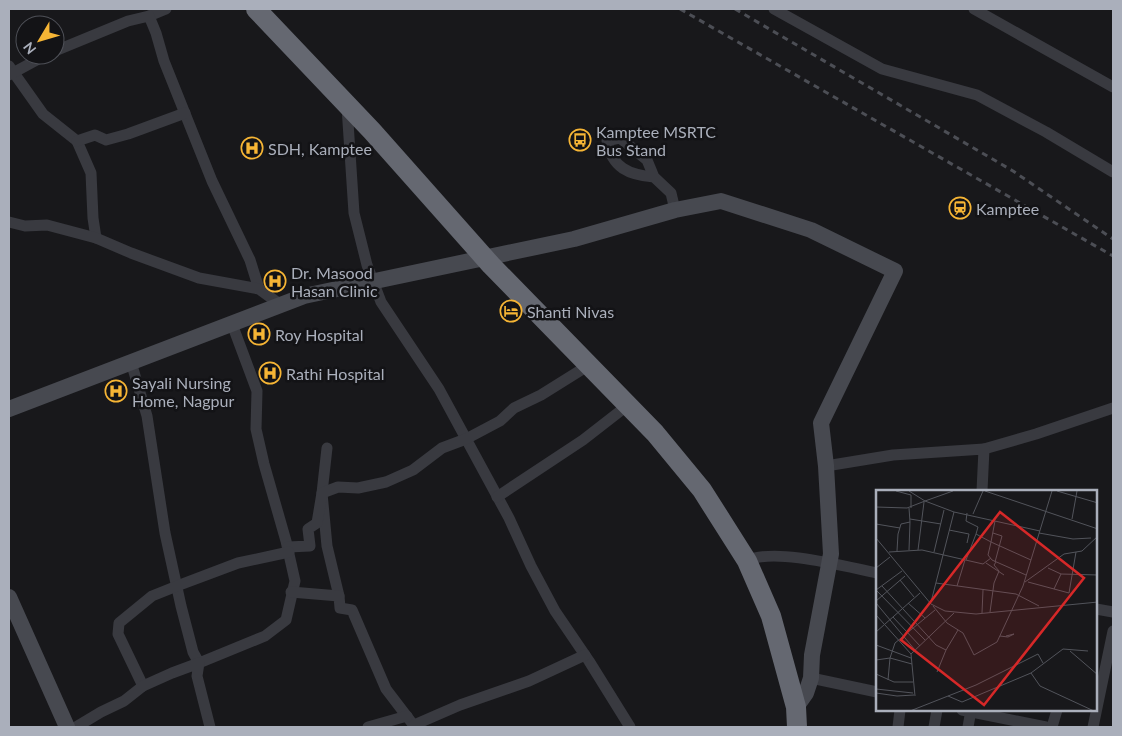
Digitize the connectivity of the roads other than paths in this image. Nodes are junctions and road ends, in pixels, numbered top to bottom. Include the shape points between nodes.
1 (166, 9) edge
2 (256, 9) edge
3 (269, 9) edge
4 (774, 9) edge
5 (974, 9) edge
6 (149, 16) junction
7 (65, 47) edge
8 (24, 65) edge
9 (10, 71) edge
10 (1113, 87) edge
11 (346, 97) junction
12 (185, 113) junction
13 (77, 141) junction
14 (1113, 172) edge
15 (654, 178) dead end
16 (675, 210) junction
17 (9, 222) edge
18 (96, 238) junction
19 (492, 256) junction
20 (372, 282) junction
21 (259, 289) junction
22 (281, 305) junction
23 (232, 324) junction
24 (130, 362) junction
25 (599, 370) junction
26 (628, 405) junction
27 (1113, 408) edge
28 (9, 409) edge
29 (466, 439) junction
30 (327, 448) dead end
31 (984, 449) junction
32 (826, 466) junction
33 (982, 490) edge
34 (322, 493) junction
35 (498, 497) junction
36 (288, 549) junction
37 (751, 559) junction
38 (828, 563) junction
39 (876, 573) edge
40 (177, 586) junction
41 (292, 592) junction
42 (339, 596) junction
43 (9, 597) edge
44 (1097, 609) edge
45 (1113, 612) edge
46 (1113, 631) edge
47 (585, 655) junction
48 (199, 663) junction
49 (143, 686) junction
50 (876, 692) edge
51 (1097, 704) edge
52 (900, 711) edge
53 (937, 711) edge
54 (968, 711) edge
55 (976, 711) edge
56 (1057, 711) edge
57 (1096, 711) edge
58 (803, 712) edge
59 (1002, 714) edge
60 (412, 723) edge
61 (67, 727) edge
62 (76, 727) edge
63 (210, 727) edge
64 (368, 727) edge
65 (630, 727) edge
66 (898, 727) edge
67 (934, 727) edge
68 (968, 727) edge
69 (1011, 727) edge
70 (1046, 727) edge
71 (1052, 727) edge
72 (1092, 727) edge

1 - 6 street
2 - 11 highway
3 - 11 highway
4 - 14 street via 882,69 977,95
5 - 10 street
6 - 7 street via 128,21
6 - 12 street
8 - 9 street
9 - 13 street via 43,114
11 - 19 highway
11 - 20 street via 354,213
12 - 13 street via 106,140 96,135
12 - 21 street via 212,181 250,260
13 - 18 street via 90,173
15 - 16 street via 671,193
16 - 19 street via 574,239
16 - 32 street via 722,201 811,230 895,271 821,423
17 - 18 street via 25,226 47,225
18 - 21 street via 199,278
19 - 20 street
19 - 25 highway
20 - 22 street via 304,296
20 - 29 street via 381,302 439,388
21 - 22 street
22 - 23 street
23 - 24 street
23 - 36 street via 256,391 256,429
24 - 28 street
24 - 40 street via 147,416 165,533
25 - 26 highway
25 - 29 street via 514,408 500,421
25 - 37 highway via 708,481
26 - 35 street via 583,440
26 - 37 highway via 702,490
27 - 31 street
29 - 34 street via 442,448 414,470 386,482 358,488 338,487
29 - 35 street
30 - 34 street
31 - 32 street via 893,455
31 - 33 street
32 - 38 street
34 - 36 street via 317,523 308,529 310,546
34 - 42 street via 327,546
35 - 47 street via 551,604
36 - 40 street via 238,563
36 - 41 street via 294,581
37 - 38 street via 779,555
37 - 58 highway via 766,577
38 - 39 street
38 - 58 street
40 - 48 street via 192,652
40 - 49 street via 152,596 119,623 118,634
41 - 42 street
41 - 48 street via 286,620 265,636
42 - 60 street via 340,608 352,610 386,689
43 - 61 street
44 - 45 street
46 - 51 street
47 - 60 street via 529,680
47 - 65 street
48 - 49 street
48 - 63 street via 197,676
49 - 62 street via 124,701
50 - 58 street
52 - 66 street
53 - 67 street
54 - 68 street
55 - 59 street
56 - 71 street
57 - 72 street
59 - 69 street
59 - 70 street
60 - 64 street

